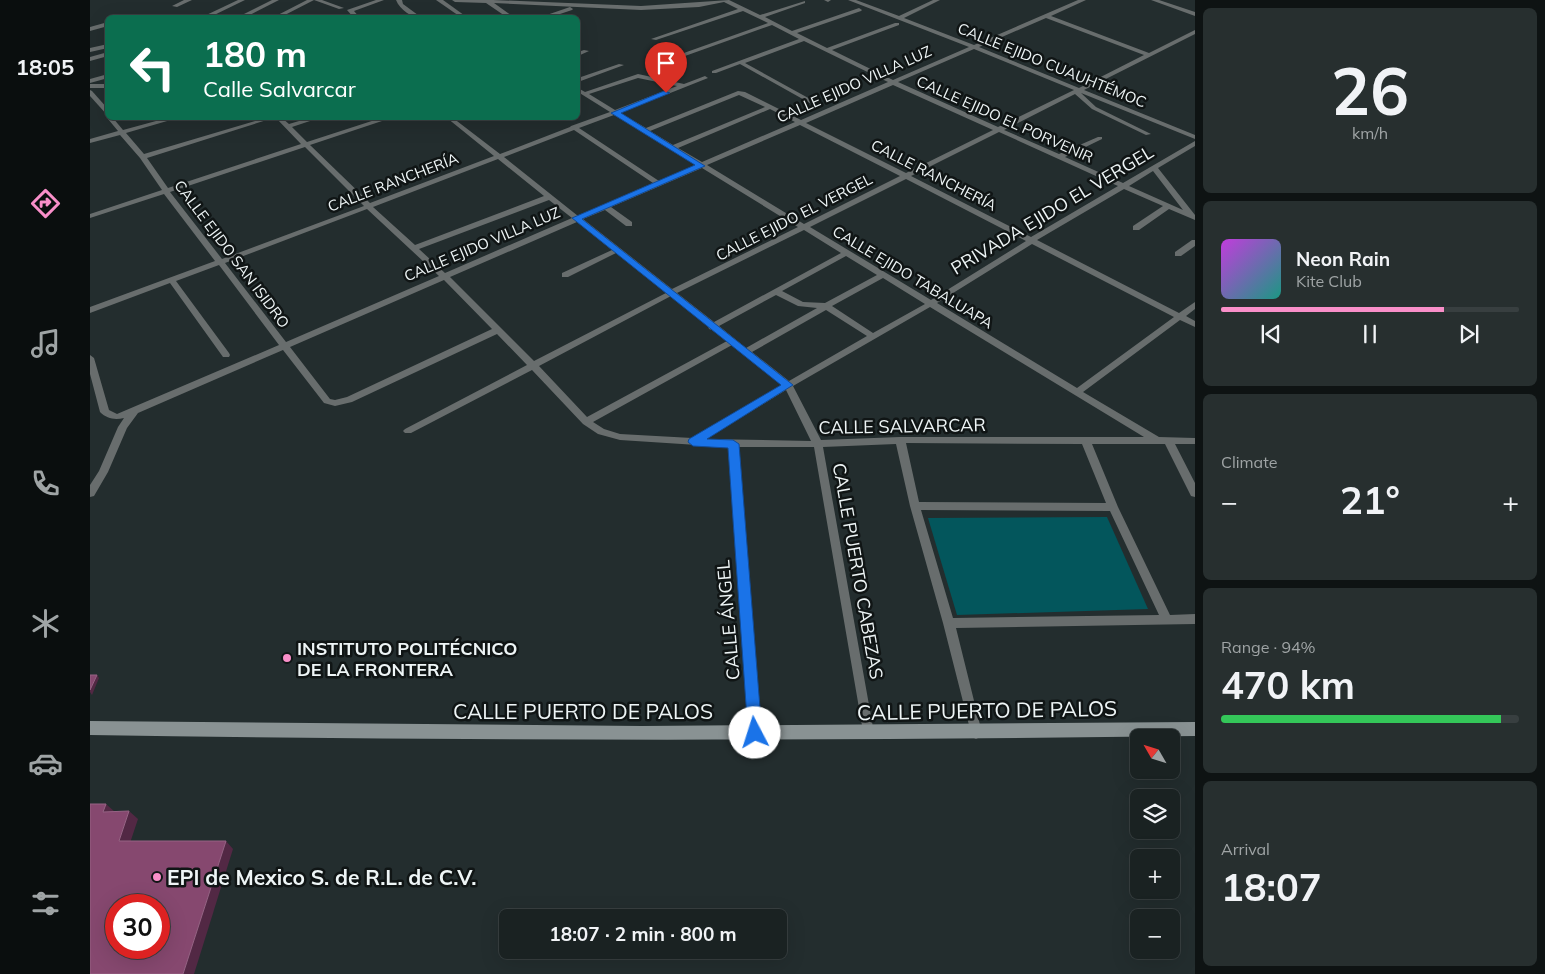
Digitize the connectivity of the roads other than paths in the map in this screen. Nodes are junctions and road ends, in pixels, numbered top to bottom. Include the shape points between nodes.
1 (189, 0) edge
2 (242, 0) edge
3 (276, 0) edge
4 (311, 0) edge
5 (316, 0) edge
6 (381, 0) edge
7 (399, 0) edge
8 (439, 0) edge
9 (455, 0) edge
10 (544, 0) edge
11 (697, 0) edge
12 (725, 0) edge
13 (851, 0) edge
14 (937, 0) edge
15 (1083, 0) edge
16 (1154, 0) edge
17 (672, 1) edge
18 (488, 2) junction
19 (537, 2) edge
20 (581, 2) edge
21 (803, 2) dead end
22 (624, 3) edge
23 (175, 6) dead end
24 (341, 8) dead end
25 (743, 9) junction
26 (859, 10) dead end
27 (1195, 14) edge
28 (209, 15) edge
29 (244, 15) edge
30 (280, 15) edge
31 (355, 15) edge
32 (416, 15) edge
33 (462, 15) edge
34 (508, 15) edge
35 (548, 15) edge
36 (760, 17) junction
37 (1048, 17) junction
38 (898, 21) junction
39 (773, 24) junction
40 (105, 25) edge
41 (90, 29) edge
42 (1195, 32) edge
43 (792, 33) junction
44 (654, 39) dead end
45 (804, 39) junction
46 (105, 47) edge
47 (973, 47) junction
48 (90, 50) edge
49 (827, 50) junction
50 (586, 51) dead end
51 (580, 53) edge
52 (105, 55) edge
53 (683, 55) dead end
54 (1149, 55) junction
55 (90, 59) edge
56 (740, 62) junction
57 (621, 65) dead end
58 (714, 72) dead end
59 (105, 77) edge
60 (704, 78) dead end
61 (580, 79) edge
62 (90, 81) edge
63 (892, 82) junction
64 (90, 86) edge
65 (105, 86) edge
66 (684, 86) junction
67 (1078, 91) junction
68 (90, 92) edge
69 (581, 92) edge
70 (100, 105) junction
71 (819, 106) dead end
72 (769, 107) junction
73 (90, 108) edge
74 (105, 111) edge
75 (615, 113) junction
76 (112, 120) edge
77 (165, 120) edge
78 (263, 120) edge
79 (280, 120) edge
80 (308, 120) edge
81 (380, 120) edge
82 (453, 120) edge
83 (798, 123) junction
84 (288, 126) junction
85 (573, 127) junction
86 (998, 129) junction
87 (644, 131) junction
88 (122, 132) junction
89 (1148, 134) dead end
90 (1195, 137) edge
91 (1100, 138) dead end
92 (90, 141) edge
93 (1195, 143) edge
94 (307, 144) junction
95 (671, 148) junction
96 (499, 156) junction
97 (143, 157) junction
98 (1059, 157) junction
99 (701, 166) junction
100 (1154, 168) junction
101 (906, 176) junction
102 (657, 183) junction
103 (1123, 186) junction
104 (166, 191) junction
105 (549, 197) junction
106 (368, 206) junction
107 (604, 206) junction
108 (1169, 206) junction
109 (90, 216) edge
110 (1193, 217) edge
111 (576, 218) junction
112 (629, 224) dead end
113 (802, 228) junction
114 (1136, 228) dead end
115 (1032, 240) junction
116 (1195, 242) edge
117 (415, 248) junction
118 (617, 250) junction
119 (846, 254) junction
120 (1178, 254) dead end
121 (220, 262) junction
122 (565, 275) dead end
123 (882, 275) junction
124 (444, 276) junction
125 (171, 280) junction
126 (777, 292) junction
127 (671, 293) junction
128 (930, 304) junction
129 (1195, 305) edge
130 (826, 306) junction
131 (90, 310) edge
132 (1180, 316) junction
133 (1195, 324) edge
134 (712, 327) junction
135 (498, 330) junction
136 (872, 336) junction
137 (732, 342) junction
138 (284, 345) junction
139 (745, 352) junction
140 (226, 355) dead end
141 (90, 358) edge
142 (534, 366) junction
143 (92, 380) edge
144 (788, 385) junction
145 (1077, 392) junction
146 (134, 411) junction
147 (586, 422) junction
148 (408, 431) dead end
149 (900, 440) junction
150 (1086, 440) junction
151 (1195, 440) edge
152 (1157, 441) junction
153 (1168, 441) junction
154 (693, 442) junction
155 (733, 444) junction
156 (818, 444) junction
157 (90, 493) edge
158 (1195, 493) edge
159 (915, 506) junction
160 (1113, 507) junction
161 (1167, 619) junction
162 (1195, 619) edge
163 (949, 623) junction
164 (90, 728) edge
165 (1195, 729) edge
166 (976, 732) junction
167 (755, 733) junction
168 (868, 734) junction

1 - 23 street
2 - 28 street
3 - 29 street
4 - 30 street
5 - 24 street
6 - 31 street via 350,10
7 - 32 street
8 - 33 street
9 - 18 street
10 - 20 street
11 - 17 street
12 - 22 street via 677,6
12 - 25 street, CALLE EJIDO EL PORVENIR
13 - 38 street, CALLE EJIDO CUAUHTÉMOC
14 - 38 street
15 - 37 street, CALLE EJIDO VILLA LUZ
16 - 27 street
17 - 22 street
18 - 19 street
18 - 34 street
19 - 20 street
20 - 22 street
20 - 35 street
21 - 36 street
25 - 36 street, CALLE EJIDO EL PORVENIR
25 - 44 street
26 - 43 street
36 - 39 street, CALLE EJIDO EL PORVENIR
37 - 47 street, CALLE EJIDO VILLA LUZ
37 - 54 street
38 - 47 street, CALLE EJIDO CUAUHTÉMOC
38 - 49 street
39 - 43 street, CALLE EJIDO EL PORVENIR
39 - 53 street
40 - 41 street
42 - 54 street, CALLE EJIDO EL VERGEL
43 - 45 street, CALLE EJIDO EL PORVENIR
45 - 49 street, CALLE EJIDO EL PORVENIR
45 - 56 street
46 - 48 street
47 - 63 street, CALLE EJIDO VILLA LUZ
47 - 67 street, CALLE EJIDO CUAUHTÉMOC
49 - 63 street, CALLE EJIDO EL PORVENIR
50 - 51 street
52 - 55 street
54 - 67 street, CALLE EJIDO EL VERGEL
56 - 58 street
56 - 71 street
57 - 61 street
59 - 62 street
60 - 66 street, CALLE RANCHERÍA
63 - 83 street, CALLE EJIDO VILLA LUZ
63 - 86 street, CALLE EJIDO EL PORVENIR
64 - 65 street
66 - 69 street via 636,76
66 - 75 street, CALLE RANCHERÍA
67 - 86 street, CALLE EJIDO EL VERGEL
67 - 89 street via 1094,108
67 - 90 street, CALLE EJIDO CUAUHTÉMOC
68 - 70 street
69 - 75 street, CALLE EJIDO TABALUAPA
70 - 73 street
70 - 74 street
72 - 83 street, CALLE RANCHERÍA
72 - 87 street, CALLE RANCHERÍA via 740,93
72 - 95 street
75 - 85 street, CALLE RANCHERÍA
75 - 87 street, CALLE EJIDO TABALUAPA
76 - 88 street, CALLE EJIDO SAN ISIDRO
77 - 88 street
78 - 97 street
79 - 84 street
80 - 84 street
81 - 94 street
82 - 96 street
83 - 99 street, CALLE EJIDO VILLA LUZ
83 - 101 street, CALLE RANCHERÍA
84 - 94 street
85 - 96 street, CALLE RANCHERÍA
85 - 102 street
86 - 98 street, CALLE EJIDO EL PORVENIR
86 - 101 street, CALLE EJIDO EL VERGEL
87 - 95 street, CALLE EJIDO TABALUAPA
88 - 92 street
88 - 97 street, CALLE EJIDO SAN ISIDRO
91 - 98 street
93 - 100 street, PRIVADA EJIDO EL VERGEL
94 - 104 street
94 - 106 street
95 - 99 street, CALLE EJIDO TABALUAPA
96 - 105 street
96 - 106 street, CALLE RANCHERÍA
97 - 104 street, CALLE EJIDO SAN ISIDRO
98 - 103 street, CALLE EJIDO EL PORVENIR
99 - 102 street, CALLE EJIDO VILLA LUZ
99 - 113 street, CALLE EJIDO TABALUAPA
100 - 103 street, PRIVADA EJIDO EL VERGEL
100 - 110 street
101 - 113 street, CALLE EJIDO EL VERGEL
101 - 115 street, CALLE RANCHERÍA
102 - 107 street, CALLE EJIDO VILLA LUZ
103 - 108 street, CALLE EJIDO EL PORVENIR
103 - 115 street, PRIVADA EJIDO EL VERGEL
104 - 109 street
104 - 121 street, CALLE EJIDO SAN ISIDRO
105 - 111 street
105 - 117 street
106 - 117 street
106 - 121 street, CALLE RANCHERÍA
107 - 111 street, CALLE EJIDO VILLA LUZ
107 - 112 street
108 - 110 street, CALLE EJIDO EL PORVENIR
108 - 114 street
111 - 118 street
111 - 124 street, CALLE EJIDO VILLA LUZ
113 - 119 street, CALLE EJIDO TABALUAPA
113 - 127 street, CALLE EJIDO EL VERGEL
115 - 128 street, PRIVADA EJIDO EL VERGEL
115 - 132 street, CALLE RANCHERÍA
116 - 120 street
117 - 124 street
118 - 122 street
118 - 127 street
119 - 123 street, CALLE EJIDO TABALUAPA
119 - 126 street
121 - 125 street, CALLE RANCHERÍA
121 - 138 street, CALLE EJIDO SAN ISIDRO
123 - 128 street, CALLE EJIDO TABALUAPA
123 - 130 street
124 - 135 street
124 - 138 street, CALLE EJIDO VILLA LUZ
125 - 131 street, CALLE RANCHERÍA
125 - 140 street
126 - 130 street via 801,304
126 - 134 street
127 - 134 street
127 - 142 street, CALLE EJIDO EL VERGEL
128 - 136 street, PRIVADA EJIDO EL VERGEL
128 - 145 street, CALLE EJIDO TABALUAPA
129 - 132 street
130 - 136 street
130 - 139 street
132 - 133 street, CALLE RANCHERÍA
132 - 145 street
134 - 137 street
135 - 138 street, CALLE EJIDO SAN ISIDRO via 349,400 335,403 323,399
135 - 142 street
136 - 144 street, PRIVADA EJIDO EL VERGEL
137 - 139 street
137 - 147 street
138 - 146 street, CALLE EJIDO VILLA LUZ
139 - 144 street
141 - 143 street
142 - 147 street
142 - 148 street, CALLE EJIDO EL VERGEL
143 - 146 street, CALLE EJIDO VILLA LUZ via 105,412 121,416
144 - 154 street, PRIVADA EJIDO EL VERGEL
144 - 156 street, CALLE PUERTO CABEZAS
145 - 152 street, CALLE EJIDO TABALUAPA
146 - 157 street via 122,427 103,472
147 - 154 street, CALLE SALVARCAR via 610,434
149 - 150 street, CALLE SALVARCAR
149 - 156 street, CALLE SALVARCAR
149 - 159 street
150 - 152 street, CALLE SALVARCAR
150 - 160 street
151 - 153 street, CALLE SALVARCAR
152 - 153 street, CALLE SALVARCAR
153 - 158 street
154 - 155 street, CALLE SALVARCAR
155 - 156 street, CALLE SALVARCAR
155 - 167 street, CALLE ÁNGEL
156 - 168 street, CALLE PUERTO CABEZAS
159 - 160 street
159 - 163 street
160 - 161 street
161 - 162 street
161 - 163 street
163 - 166 street
164 - 167 street, CALLE PUERTO DE PALOS via 346,733
165 - 166 street, CALLE PUERTO DE PALOS
166 - 168 street, CALLE PUERTO DE PALOS
167 - 168 street, CALLE PUERTO DE PALOS

